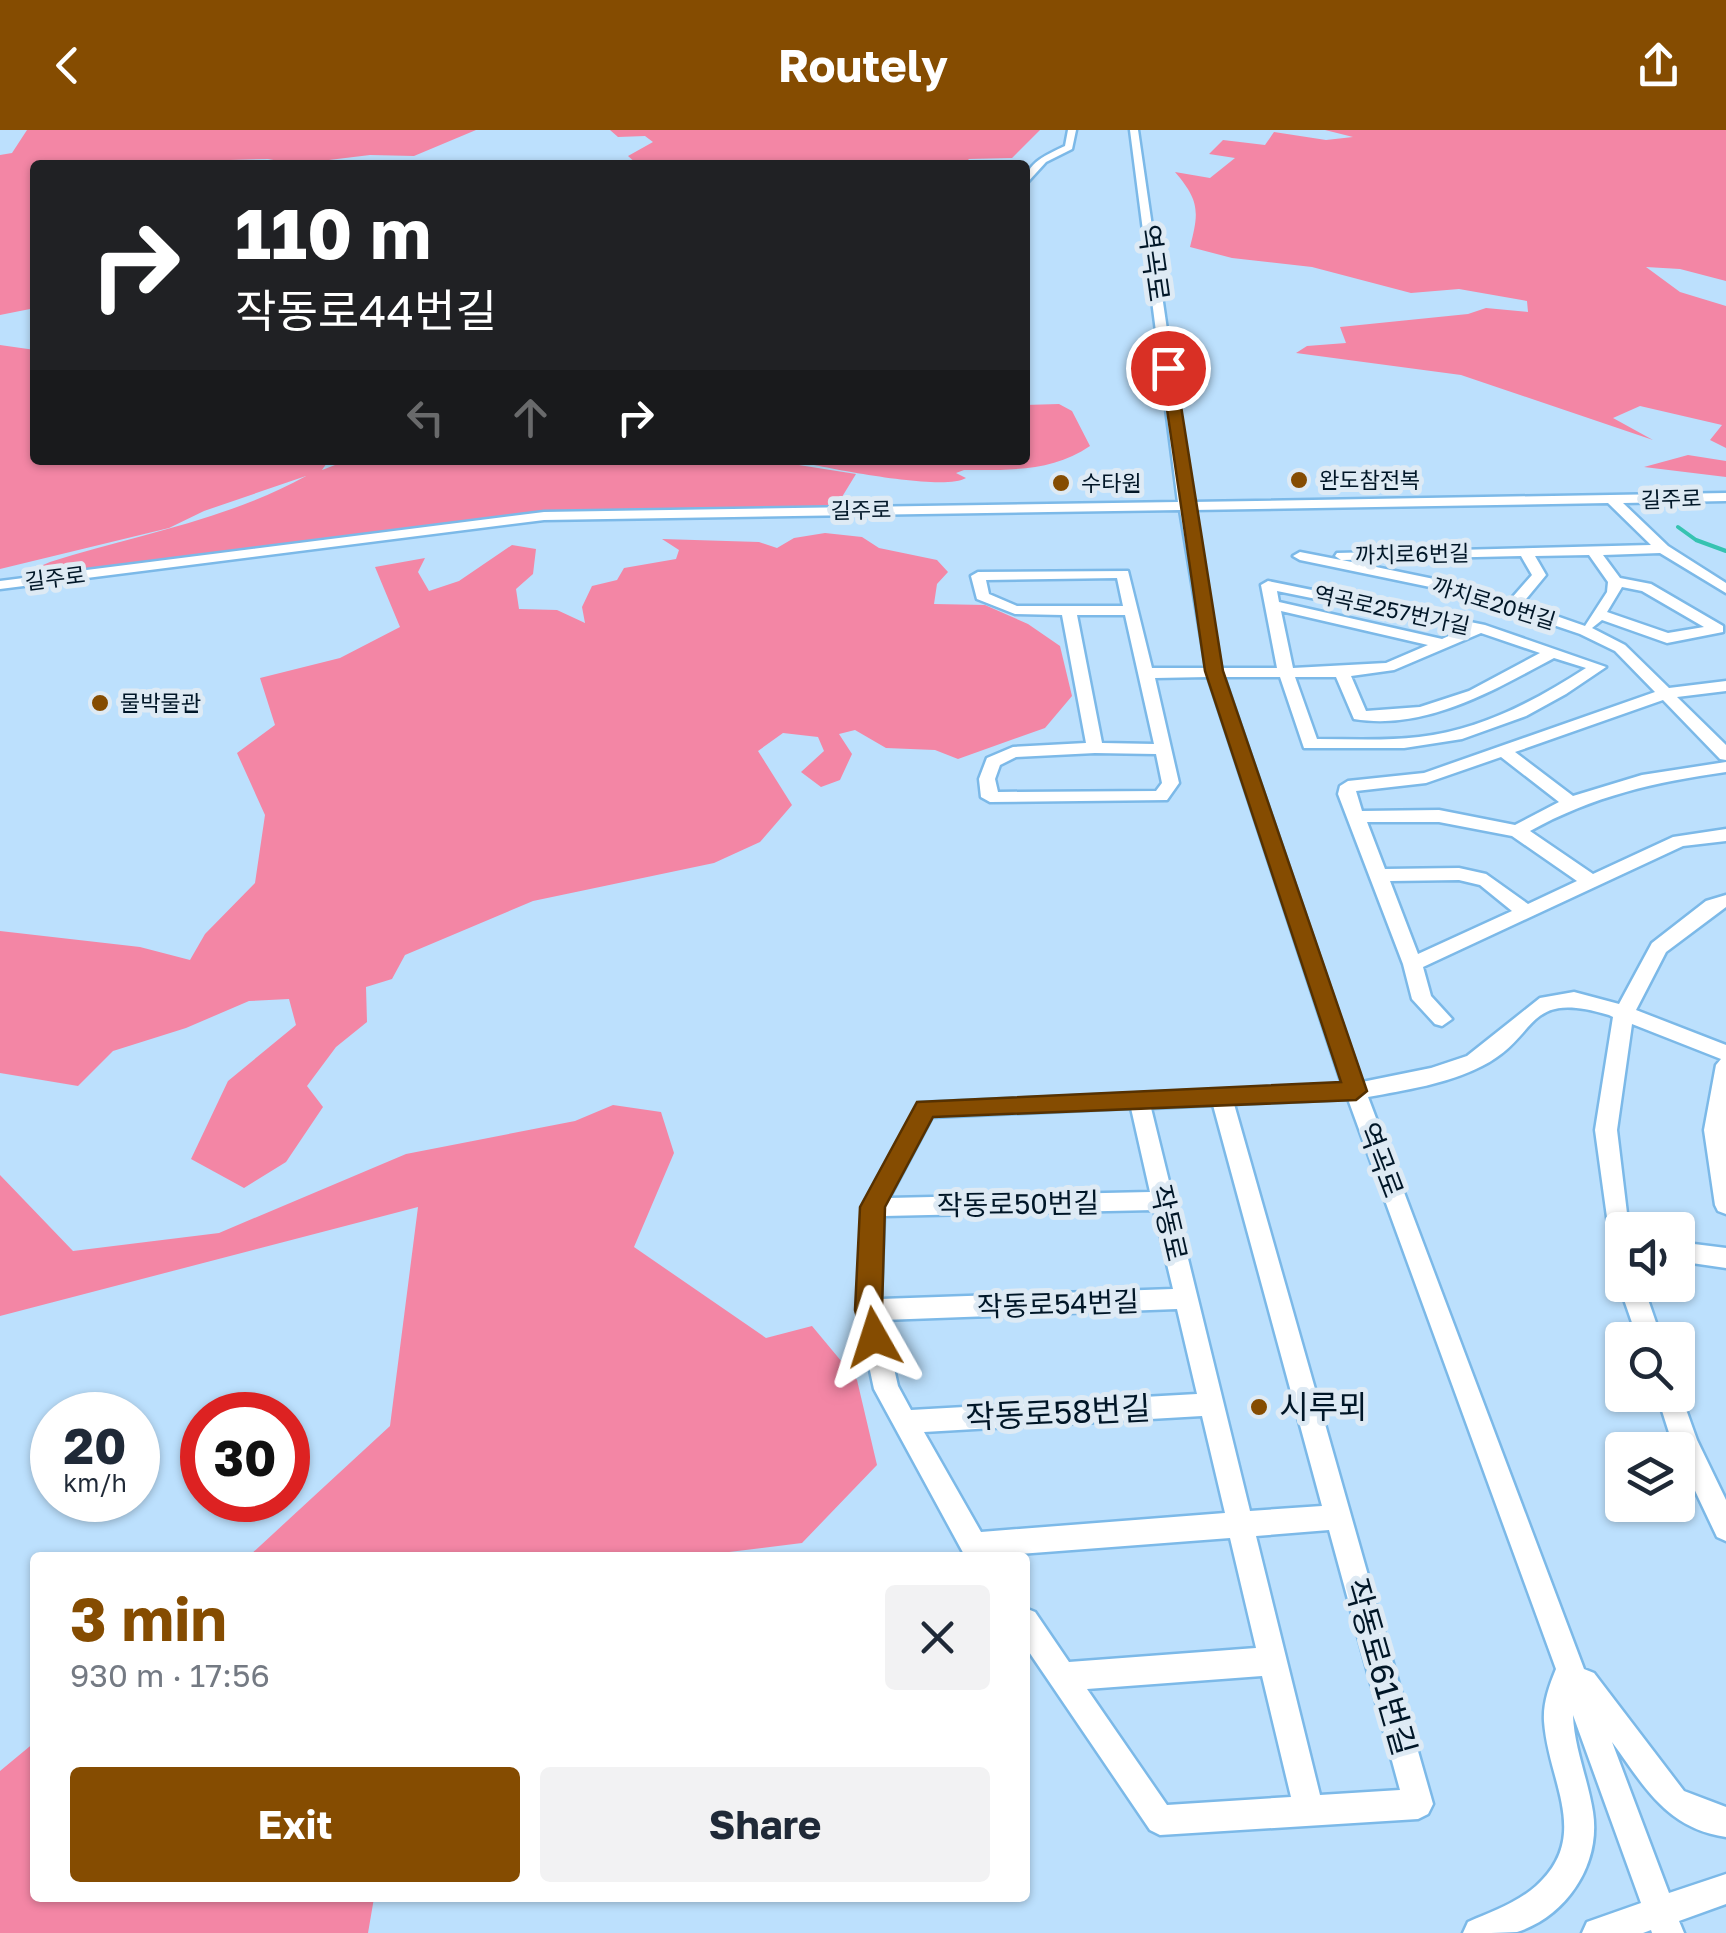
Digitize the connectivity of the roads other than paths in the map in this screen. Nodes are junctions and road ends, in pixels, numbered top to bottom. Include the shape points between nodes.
1 (1072, 130) edge
2 (1134, 130) edge
3 (1030, 176) edge
4 (1726, 497) edge
5 (1613, 500) junction
6 (1186, 508) junction
7 (1663, 550) junction
8 (1593, 551) junction
9 (1525, 552) junction
10 (1300, 556) joint
11 (1615, 582) junction
12 (0, 585) edge
13 (1726, 589) edge
14 (1272, 605) junction
15 (1513, 606) junction
16 (1132, 610) junction
17 (1069, 611) junction
18 (1600, 614) junction
19 (1480, 628) junction
20 (1585, 631) junction
21 (1444, 644) junction
22 (1553, 652) junction
23 (1214, 671) junction
24 (1286, 672) junction
25 (1342, 672) junction
26 (1148, 673) junction
27 (1726, 686) edge
28 (1668, 693) junction
29 (1360, 716) junction
30 (1370, 743) junction
31 (1095, 748) junction
32 (1164, 749) junction
33 (1504, 751) junction
34 (1726, 755) edge
35 (1726, 767) edge
36 (1569, 801) junction
37 (1356, 818) junction
38 (1516, 831) junction
39 (1726, 835) edge
40 (1378, 875) junction
41 (1592, 882) junction
42 (1726, 901) edge
43 (1526, 912) junction
44 (1413, 964) junction
45 (1624, 1013) junction
46 (1442, 1019) dead end
47 (1726, 1053) edge
48 (1726, 1065) edge
49 (1356, 1091) junction
50 (1221, 1096) junction
51 (1139, 1100) junction
52 (1163, 1201) junction
53 (1726, 1206) edge
54 (873, 1207) junction
55 (1617, 1212) edge
56 (1695, 1254) edge
57 (1726, 1258) edge
58 (1187, 1299) junction
59 (868, 1310) junction
60 (1212, 1404) junction
61 (1675, 1412) edge
62 (904, 1422) junction
63 (1723, 1514) edge
64 (1338, 1517) junction
65 (1240, 1524) junction
66 (977, 1551) edge
67 (1030, 1629) edge
68 (1272, 1661) junction
69 (1571, 1666) junction
70 (1062, 1676) junction
71 (1308, 1808) junction
72 (1726, 1822) edge
73 (1726, 1889) edge
74 (1665, 1923) edge
75 (1479, 1933) edge
76 (1598, 1933) edge

1 - 3 street via 1069,147 1043,160
2 - 6 street, 역곡로
4 - 5 street, 길주로
5 - 6 street, 길주로
5 - 7 street
6 - 12 street, 길주로 via 544,516
6 - 23 street, 역곡로
7 - 8 street, 까치로6번길
7 - 13 street
8 - 9 street, 까치로6번길
8 - 11 street
9 - 10 street, 까치로6번길
9 - 15 street via 1539,575
10 - 15 street, 까치로20번길 via 1463,589
11 - 18 street
11 - 18 street via 1646,587 1718,629 1667,638
14 - 19 street, 역곡로257번가길 via 1268,584
14 - 21 street
14 - 24 street, 역곡로257번가길
15 - 20 street, 까치로20번길
16 - 17 street
16 - 17 street via 1123,574 978,576 982,596 1015,610
16 - 26 street
17 - 31 street
18 - 20 street
19 - 21 street
19 - 22 street, 역곡로257번가길
20 - 28 street, 까치로20번길 via 1620,648
21 - 25 street via 1389,666
22 - 29 street via 1422,712
22 - 30 street, 역곡로257번가길 via 1598,667 1556,696 1468,733
23 - 24 street
23 - 26 street
23 - 49 street, 역곡로
24 - 25 street
24 - 30 street, 역곡로257번가길 via 1310,744
25 - 29 street
26 - 32 street
27 - 28 street
28 - 33 street
28 - 34 street, 까치로20번길
29 - 30 street
31 - 32 street
31 - 32 street via 1013,752 992,762 986,779 990,798 1161,796 1171,783
33 - 36 street
33 - 37 street via 1426,778 1348,786
35 - 36 street via 1642,778
36 - 38 street
37 - 38 street via 1439,816
37 - 40 street
38 - 41 street
39 - 41 street via 1679,841
40 - 43 street via 1486,880
40 - 44 street
41 - 43 street
42 - 45 street via 1659,948
43 - 44 street
44 - 46 street via 1422,998
45 - 47 street
45 - 49 street via 1562,998 1535,1009 1477,1060
45 - 55 street via 1606,1130
48 - 53 street via 1715,1130
49 - 50 street
49 - 69 street, 역곡로
50 - 51 street
50 - 64 street
51 - 52 street, 작동로
51 - 54 street via 926,1108
52 - 54 street, 작동로50번길
52 - 58 street, 작동로
54 - 59 street
56 - 57 street
58 - 59 street, 작동로54번길
58 - 60 street, 작동로
59 - 62 street via 886,1389
60 - 62 street, 작동로58번길
60 - 65 street, 작동로
61 - 63 street
62 - 66 street
64 - 65 street
64 - 71 street, 작동로61번길 via 1418,1804
65 - 66 street
65 - 68 street, 작동로
67 - 70 street
68 - 70 street
68 - 71 street, 작동로
69 - 72 street via 1674,1801
69 - 74 street, 역곡로
69 - 75 street via 1558,1704 1581,1826 1573,1866 1526,1912
70 - 71 street via 1160,1820
73 - 74 street
74 - 76 street

